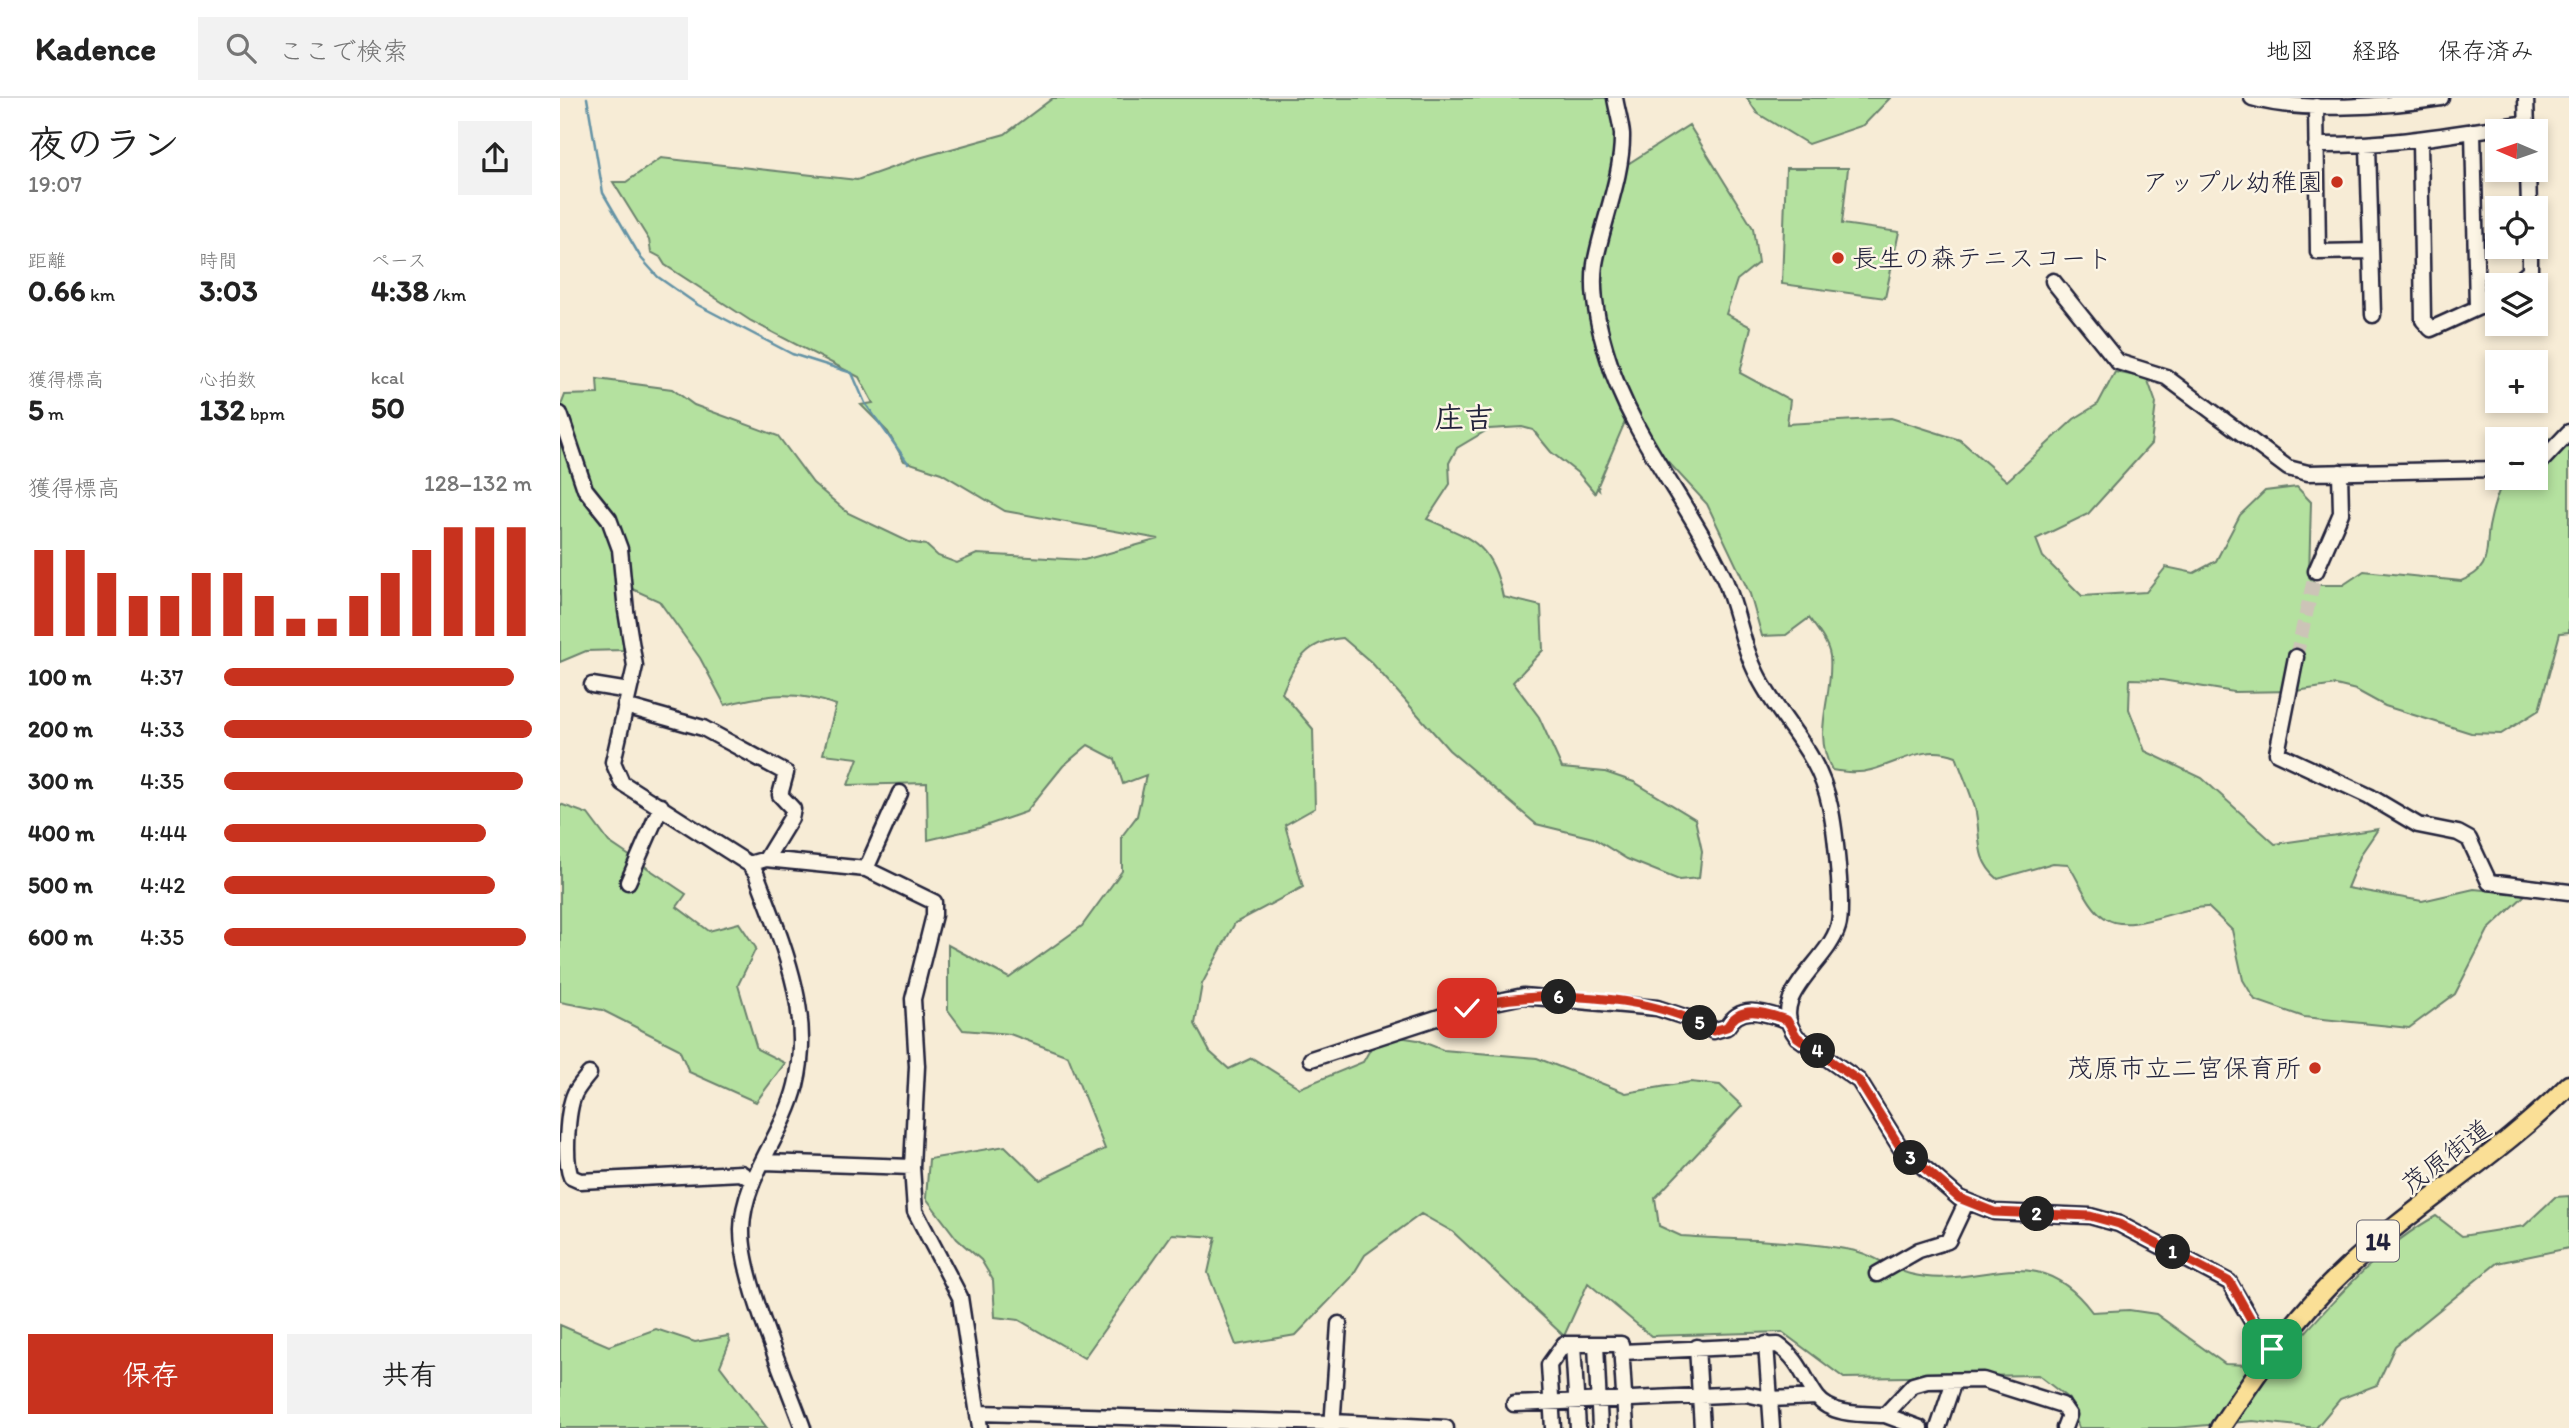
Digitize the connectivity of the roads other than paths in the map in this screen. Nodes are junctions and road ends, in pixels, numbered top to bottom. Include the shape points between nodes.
1 (1615, 98) edge
2 (2252, 98) edge
3 (2441, 98) edge
4 (2526, 98) edge
5 (2413, 100) edge
6 (2316, 106) junction
7 (2527, 119) edge
8 (2485, 130) edge
9 (2473, 131) junction
10 (2420, 141) junction
11 (2316, 145) junction
12 (2368, 146) junction
13 (2371, 251) junction
14 (2053, 281) dead end
15 (2485, 304) edge
16 (2477, 307) junction
17 (2373, 315) dead end
18 (560, 414) edge
19 (2569, 432) edge
20 (2548, 454) edge
21 (2485, 469) edge
22 (2340, 472) junction
23 (2316, 571) tunnel mouth
24 (2296, 657) tunnel mouth
25 (592, 685) dead end
26 (629, 691) junction
27 (625, 706) junction
28 (900, 793) dead end
29 (661, 806) junction
30 (766, 859) junction
31 (749, 864) junction
32 (866, 869) junction
33 (628, 881) dead end
34 (2569, 892) edge
35 (1787, 1020) junction
36 (1311, 1059) dead end
37 (589, 1074) dead end
38 (2569, 1085) edge
39 (764, 1162) junction
40 (912, 1167) junction
41 (565, 1180) edge
42 (753, 1181) junction
43 (1966, 1203) junction
44 (1877, 1274) dead end
45 (1339, 1324) dead end
46 (1573, 1344) junction
47 (1596, 1344) junction
48 (1766, 1344) junction
49 (1697, 1347) junction
50 (2272, 1349) junction
51 (1622, 1352) junction
52 (1954, 1381) junction
53 (1700, 1396) junction
54 (1817, 1397) junction
55 (1624, 1399) junction
56 (1769, 1399) junction
57 (1598, 1400) junction
58 (1576, 1402) junction
59 (1552, 1403) junction
60 (1514, 1404) dead end
61 (1885, 1415) junction
62 (979, 1420) edge
63 (1865, 1421) edge
64 (1333, 1424) edge
65 (803, 1428) edge
66 (1446, 1428) edge
67 (1553, 1428) edge
68 (1578, 1428) edge
69 (1600, 1428) edge
70 (1626, 1428) edge
71 (1702, 1428) edge
72 (1772, 1428) edge
73 (1920, 1428) edge
74 (1938, 1428) edge
75 (2064, 1428) edge
76 (2220, 1428) edge

1 - 35 street via 1622,135 1595,266 1597,307 1608,359 1633,418 1724,579 1757,676 1815,759 1830,807 1838,928 1798,985
2 - 6 street
3 - 5 street
4 - 7 street
5 - 6 street
6 - 11 street
8 - 9 street
9 - 10 street
9 - 16 street
10 - 12 street
10 - 16 street via 2423,320 2431,329
11 - 12 street
11 - 13 street via 2318,252
12 - 13 street
13 - 17 street
14 - 22 street via 2118,362 2166,377 2288,468
15 - 16 street
18 - 26 street via 585,489 609,519 620,549 635,654
19 - 20 street
21 - 22 street
22 - 23 street via 2341,513
24 - 34 street via 2277,753 2369,796 2418,825 2469,839 2488,882
25 - 26 street
26 - 27 street
27 - 29 street via 614,769 622,783
27 - 30 street via 703,728 786,773 780,795 793,808 791,818
28 - 32 street
29 - 31 street
29 - 33 street
30 - 31 street
30 - 32 street
31 - 39 street via 789,962 799,1034 796,1085
32 - 40 street via 934,902 913,999 917,1066
35 - 36 street via 1748,1010 1734,1015 1727,1027 1713,1031 1657,1009 1524,996 1478,1005
35 - 43 street via 1797,1037 1859,1081 1900,1147
37 - 41 street via 571,1107
38 - 50 main road, 茂原街道 / 14 via 2508,1142 2346,1269
39 - 40 street
39 - 42 street
40 - 62 street via 915,1211 960,1297
41 - 42 street via 741,1173
42 - 65 street via 744,1212 743,1245
43 - 44 street via 1948,1241 1919,1250
43 - 50 street via 1994,1212 2090,1216 2119,1224 2230,1282
45 - 64 street
46 - 47 street
46 - 58 street
46 - 59 street via 1564,1344 1549,1365
47 - 51 street via 1621,1344
47 - 57 street
48 - 49 street
48 - 54 street via 1778,1345 1793,1356
48 - 56 street
49 - 51 street
49 - 53 street
50 - 76 main road, 茂原街道 / 14
51 - 55 street
52 - 61 street via 1913,1385
52 - 74 street
52 - 75 street via 1983,1380 2062,1405 2069,1415
53 - 55 street
53 - 56 street via 1746,1394
53 - 71 street
54 - 56 street
54 - 63 street
55 - 57 street
55 - 70 street
56 - 72 street
57 - 58 street
57 - 69 street
58 - 59 street
58 - 68 street
59 - 60 street
59 - 67 street
61 - 63 street
61 - 73 street
62 - 64 street
64 - 66 street

